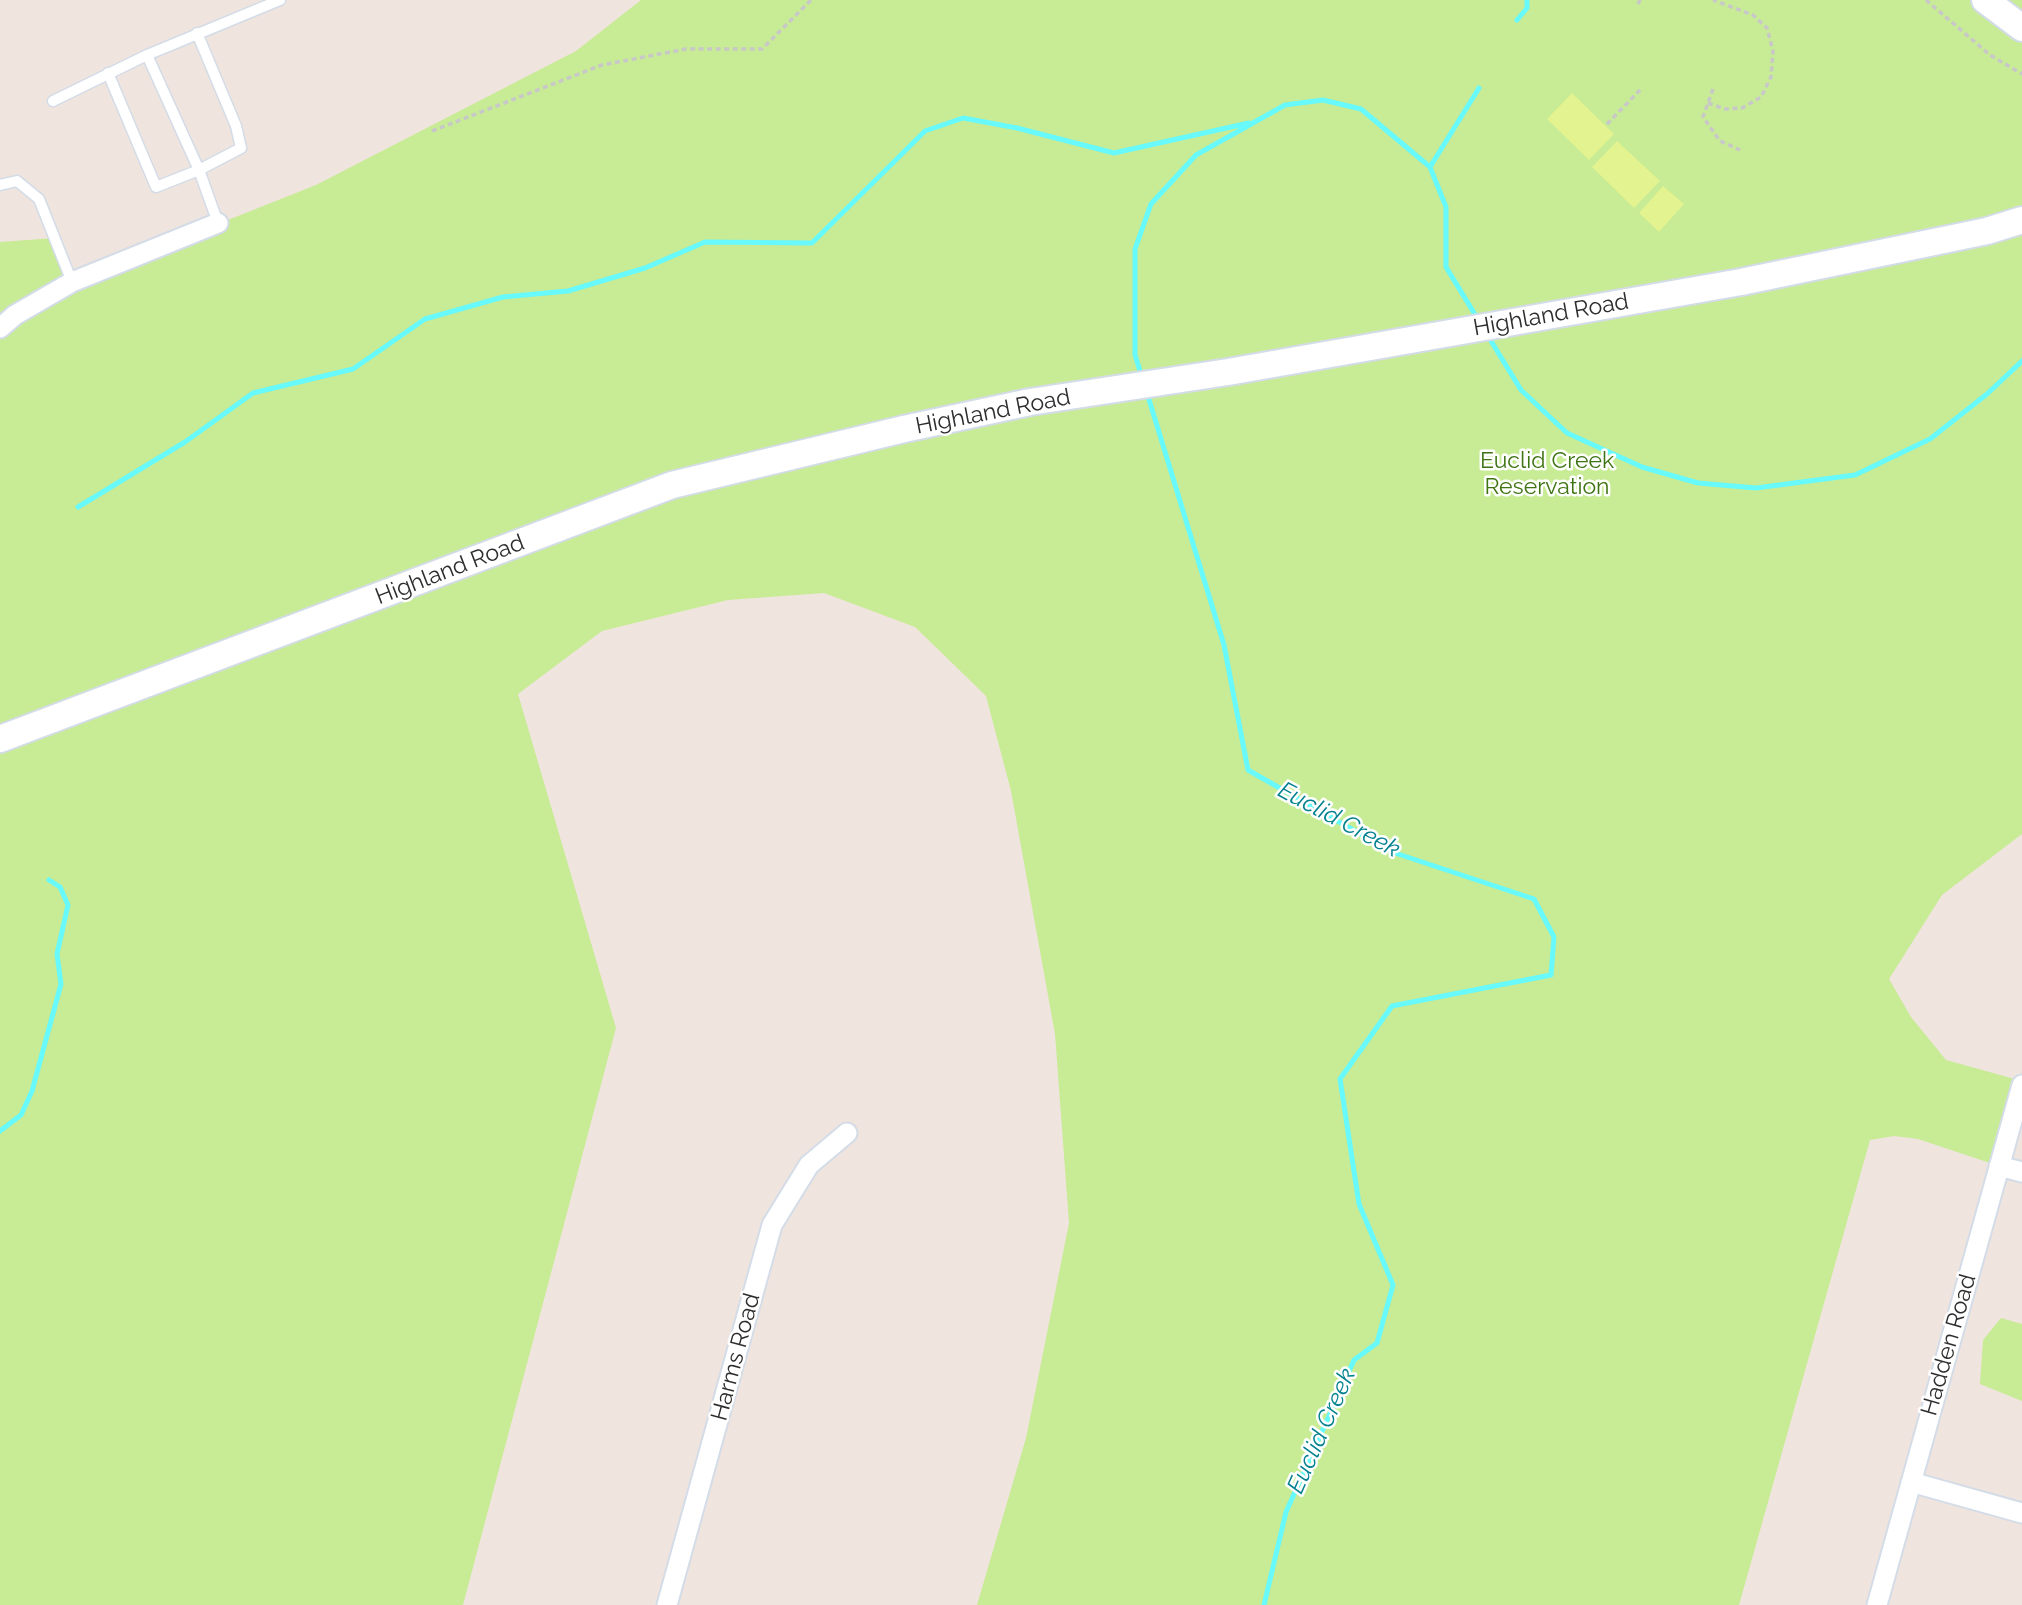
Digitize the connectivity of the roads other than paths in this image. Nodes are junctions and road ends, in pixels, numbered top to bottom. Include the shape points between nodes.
1 (281, 0) edge
2 (1985, 0) edge
3 (2022, 28) edge
4 (197, 33) junction
5 (147, 55) junction
6 (108, 73) junction
7 (53, 101) dead end
8 (198, 170) junction
9 (0, 186) edge
10 (2022, 220) edge
11 (218, 223) joint
12 (72, 282) junction
13 (0, 328) edge
14 (0, 739) edge
15 (2022, 1085) edge
16 (847, 1133) dead end
17 (1999, 1166) junction
18 (2022, 1172) edge
19 (1911, 1482) junction
20 (2022, 1513) edge
21 (667, 1605) edge
22 (1877, 1605) edge

1 - 4 lane
2 - 3 street
4 - 5 lane
4 - 8 lane via 241,148
5 - 6 lane
5 - 8 lane
6 - 7 lane
6 - 8 lane via 156,187
8 - 11 lane
9 - 12 lane via 17,181 39,199
10 - 14 street, Highland Road via 1741,282 1030,402 671,485
11 - 12 street
12 - 13 street
15 - 17 street, Hadden Road
16 - 21 street, Harms Road via 809,1165 772,1225
17 - 18 street
17 - 19 street, Hadden Road
19 - 20 street
19 - 22 street, Hadden Road

